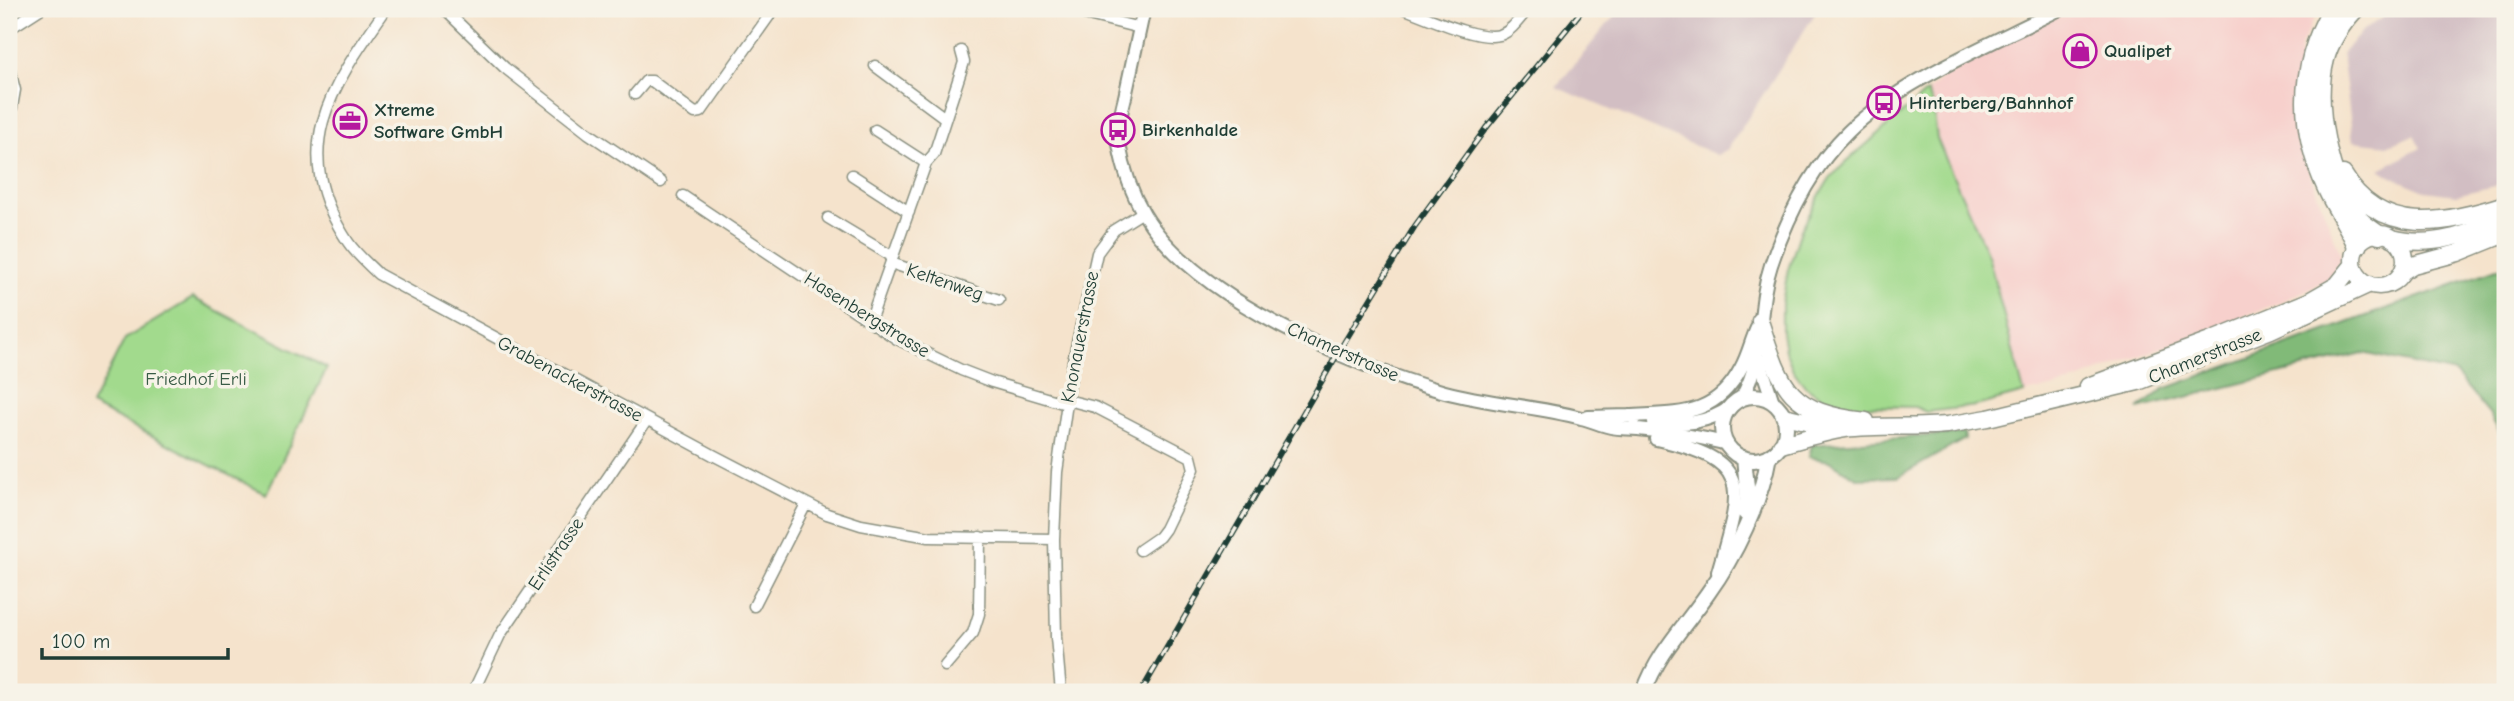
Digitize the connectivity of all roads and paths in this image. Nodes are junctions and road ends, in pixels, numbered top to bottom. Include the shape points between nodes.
1 (40, 9) edge
2 (386, 9) edge
3 (444, 9) edge
4 (774, 9) edge
5 (1074, 9) edge
6 (1144, 9) edge
7 (1405, 9) edge
8 (1528, 9) edge
9 (2060, 9) edge
10 (2332, 9) edge
11 (2355, 9) edge
12 (1140, 28) junction
13 (9, 29) edge
14 (961, 51) dead end
15 (875, 66) dead end
16 (9, 67) edge
17 (635, 94) dead end
18 (944, 118) junction
19 (9, 124) edge
20 (874, 130) dead end
21 (2327, 140) junction
22 (926, 163) junction
23 (852, 175) dead end
24 (662, 182) dead end
25 (682, 196) dead end
26 (2505, 205) edge
27 (909, 212) junction
28 (1143, 212) junction
29 (828, 218) dead end
30 (2505, 218) edge
31 (2505, 234) edge
32 (2385, 236) junction
33 (2357, 246) junction
34 (892, 260) junction
35 (2353, 265) junction
36 (2402, 272) junction
37 (2370, 284) junction
38 (999, 300) dead end
39 (870, 321) junction
40 (1760, 321) junction
41 (1758, 355) junction
42 (1067, 402) junction
43 (1736, 402) junction
44 (1773, 402) junction
45 (2033, 406) junction
46 (1629, 416) junction
47 (1784, 416) junction
48 (1581, 418) junction
49 (647, 420) junction
50 (1904, 425) junction
51 (1616, 428) junction
52 (1843, 430) junction
53 (1727, 444) junction
54 (1782, 445) junction
55 (1769, 456) junction
56 (1744, 458) junction
57 (806, 505) junction
58 (979, 537) junction
59 (1054, 539) junction
60 (1140, 550) dead end
61 (1732, 551) junction
62 (1716, 582) junction
63 (754, 606) dead end
64 (945, 666) dead end
65 (473, 692) edge
66 (1061, 692) edge
67 (1644, 692) edge

1 - 13 street
2 - 49 street, Grabenackerstrasse via 334,87 319,140 317,171 349,243 378,274
3 - 24 street via 521,80
4 - 17 street via 701,112 695,113 652,81 646,81
5 - 12 street
6 - 12 street
7 - 8 street via 1491,36 1506,32
9 - 40 street via 1903,90 1847,132 1813,176 1779,244
10 - 33 highway via 2307,69 2305,109 2318,169
11 - 21 highway via 2334,38 2323,70
12 - 28 street via 1118,130 1124,167
14 - 18 street, Keltenweg via 964,62
15 - 18 street
16 - 19 street via 15,90
18 - 22 street, Keltenweg via 934,154
20 - 22 street
21 - 26 highway via 2353,189 2389,215 2442,221
21 - 32 highway via 2343,196 2356,217
22 - 27 street, Keltenweg
23 - 27 street
25 - 39 street, Hasenbergstrasse
27 - 34 street, Keltenweg
28 - 42 street, Knonauerstrasse via 1114,230 1097,253
28 - 48 street, Chamerstrasse via 1172,248 1211,282 1243,305 1318,343 1381,371 1448,393
29 - 34 street, Keltenweg
30 - 32 highway via 2443,241 2406,242
31 - 36 highway
32 - 33 highway via 2369,237
32 - 36 highway via 2403,250
33 - 35 highway
34 - 38 street, Keltenweg
34 - 39 street, Keltenweg
35 - 37 highway
35 - 45 highway, Chamerstrasse via 2337,285 2309,301
36 - 37 highway via 2389,283
37 - 45 highway, Chamerstrasse via 2158,375
39 - 42 street, Hasenbergstrasse via 961,370
40 - 41 street
40 - 46 street via 1742,367 1723,394 1708,405 1690,412
40 - 50 highway via 1773,366 1804,404 1845,418
41 - 43 street via 1754,374
41 - 44 street
42 - 59 street, Knonauerstrasse
42 - 60 street, Hasenbergstrasse via 1096,407 1191,457 1194,469 1165,528
43 - 44 main road via 1757,396
43 - 46 street, Chamerstrasse via 1696,423
43 - 53 main road via 1723,424
44 - 47 main road
45 - 50 highway, Chamerstrasse via 1947,425
46 - 48 street, Chamerstrasse
47 - 52 highway, Chamerstrasse
47 - 54 main road
48 - 51 street, Chamerstrasse
49 - 57 street, Grabenackerstrasse
49 - 65 street, Erlistrasse via 500,635
50 - 52 highway, Chamerstrasse
51 - 53 street, Chamerstrasse
51 - 62 street via 1699,451 1729,471 1736,498 1734,521
52 - 54 highway, Chamerstrasse
53 - 56 main road
54 - 55 main road
55 - 56 main road
55 - 61 main road via 1743,536
56 - 61 main road via 1748,497
57 - 58 street, Grabenackerstrasse via 861,526 929,537
57 - 63 street
58 - 59 street, Grabenackerstrasse
58 - 64 street via 979,614 973,633
59 - 66 street, Knonauerstrasse
61 - 62 main road
62 - 67 main road via 1664,652

